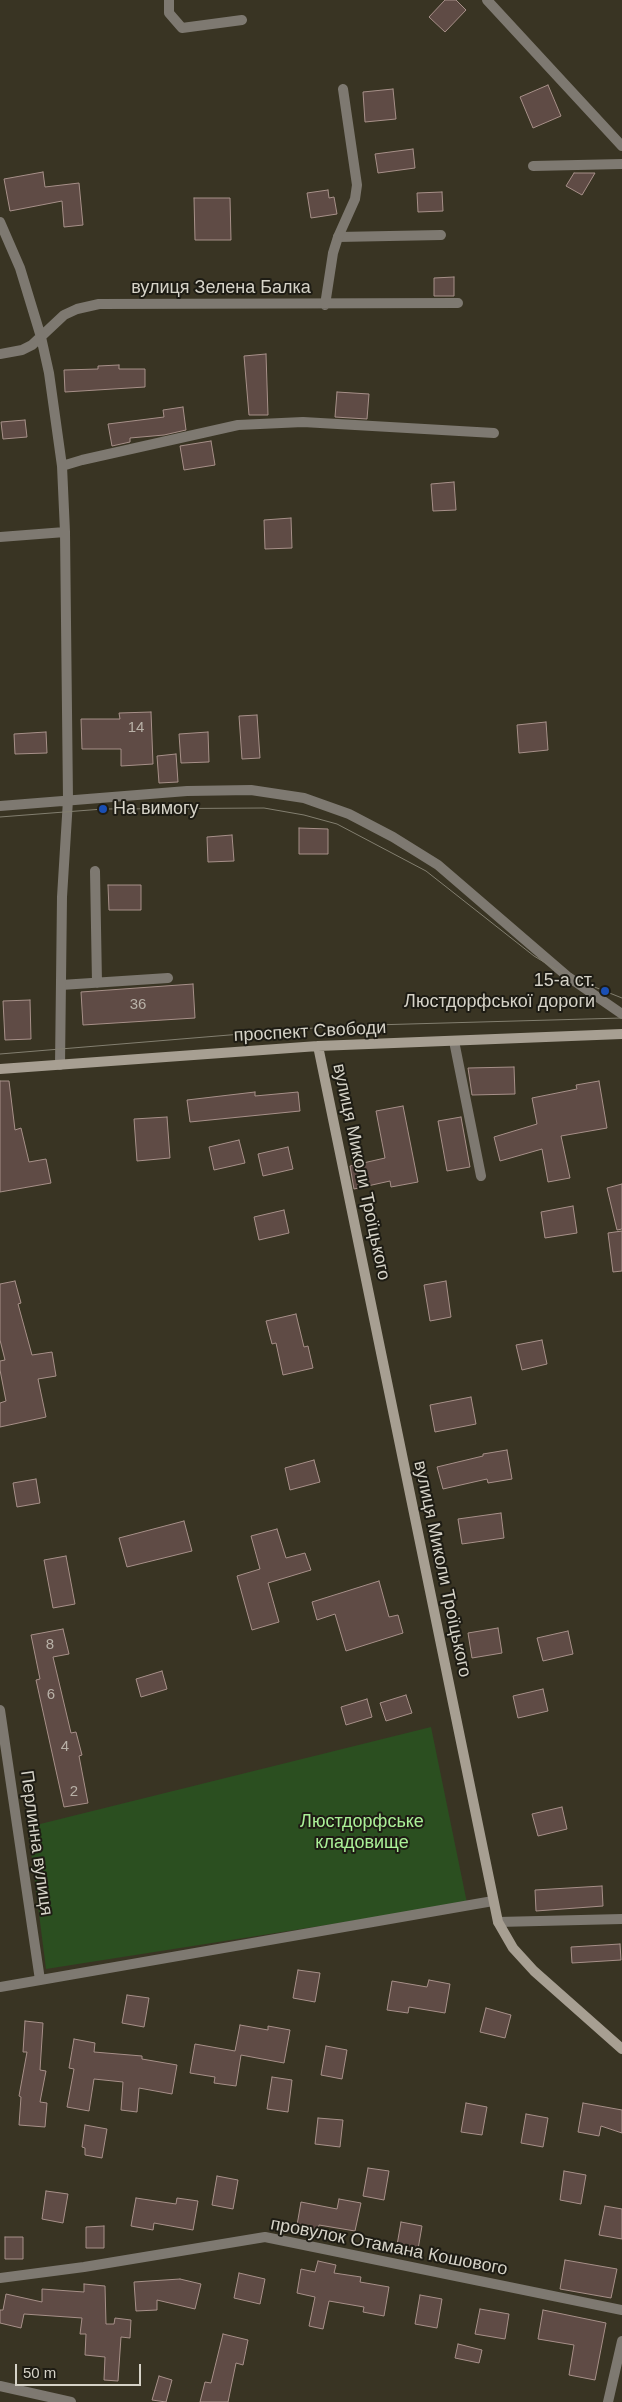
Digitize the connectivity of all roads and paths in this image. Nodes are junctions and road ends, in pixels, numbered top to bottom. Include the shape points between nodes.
1 (169, 0) edge
2 (487, 0) edge
3 (242, 20) dead end
4 (342, 89) dead end
5 (622, 146) edge
6 (622, 164) edge
7 (533, 166) dead end
8 (0, 222) edge
9 (440, 235) dead end
10 (338, 237) junction
11 (5, 244) edge
12 (458, 303) dead end
13 (325, 304) junction
14 (41, 337) junction
15 (0, 354) edge
16 (494, 433) dead end
17 (62, 466) junction
18 (65, 532) junction
19 (0, 537) edge
20 (68, 800) junction
21 (0, 806) edge
22 (95, 871) dead end
23 (168, 978) dead end
24 (97, 983) junction
25 (61, 985) junction
26 (622, 1014) edge
27 (622, 1034) edge
28 (454, 1041) junction
29 (318, 1046) junction
30 (60, 1065) junction
31 (0, 1069) edge
32 (481, 1176) dead end
33 (0, 1710) edge
34 (493, 1901) junction
35 (622, 1919) edge
36 (498, 1922) junction
37 (40, 1980) junction
38 (0, 1988) edge
39 (622, 2049) edge
40 (0, 2278) edge
41 (622, 2310) edge
42 (622, 2341) edge
43 (0, 2386) edge
44 (71, 2402) edge
45 (608, 2402) edge

1 - 3 street via 169,13 182,28
2 - 5 street
4 - 10 street via 357,186 355,199
6 - 7 street
8 - 11 street
9 - 10 street
10 - 13 street
11 - 14 street via 22,276
12 - 13 street, вулиця Зелена Балка
13 - 14 street, вулиця Зелена Балка via 99,304 77,308 64,315
14 - 15 street, вулиця Зелена Балка via 22,350
14 - 17 street
16 - 17 street via 304,422 238,425
17 - 18 street
18 - 19 street
18 - 20 street
20 - 21 street
20 - 25 street
20 - 26 street via 251,790 304,798 349,814 438,865 567,976
22 - 24 street
23 - 24 street
24 - 25 street
25 - 30 street
27 - 28 street, проспект Свободи
28 - 29 street, проспект Свободи
28 - 32 street
29 - 30 street, проспект Свободи
29 - 34 street, вулиця Миколи Троїцького
30 - 31 street, проспект Свободи
33 - 37 street, Перлинна вулиця
34 - 36 street, вулиця Миколи Троїцького
34 - 37 street
35 - 36 street
36 - 39 street, вулиця Миколи Троїцького via 513,1948 534,1971
37 - 38 street
40 - 41 street, провулок Отамана Кошового via 265,2237
42 - 45 street
43 - 44 street

